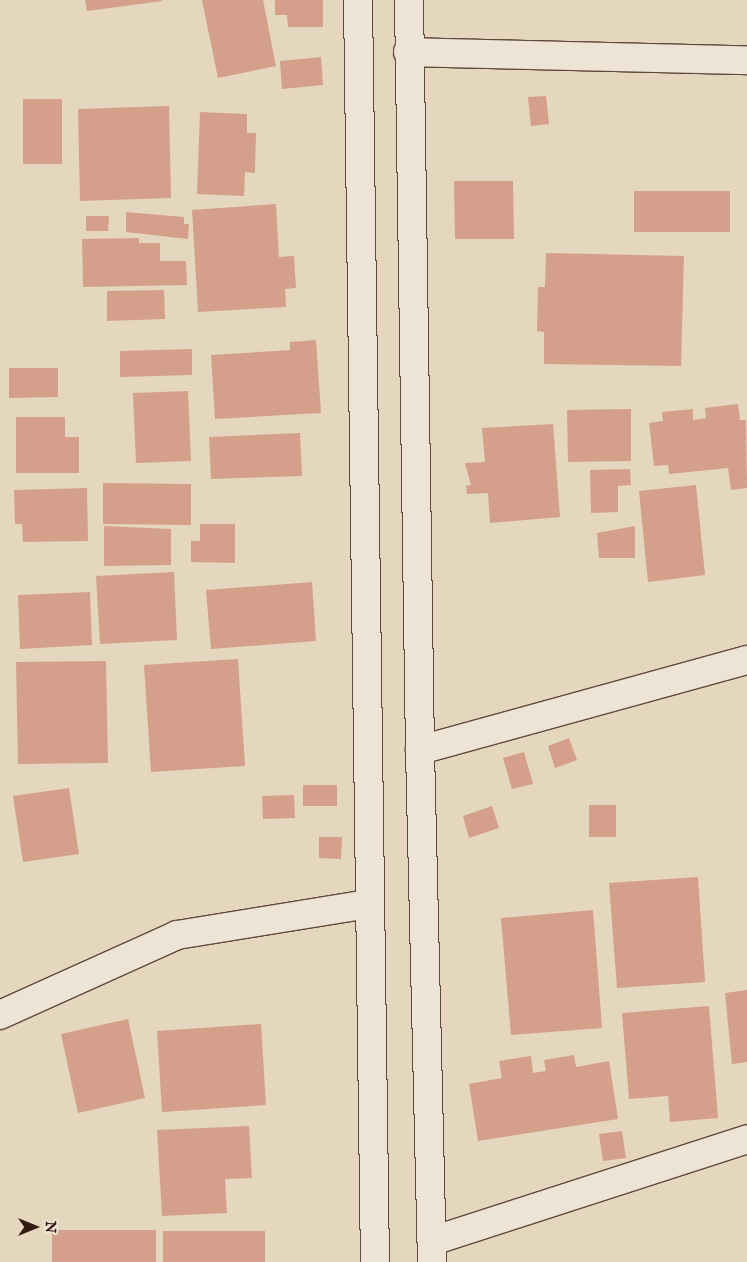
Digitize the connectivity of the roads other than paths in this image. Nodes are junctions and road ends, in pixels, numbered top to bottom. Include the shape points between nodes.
1 (358, 0) edge
2 (409, 0) edge
3 (408, 52) junction
4 (747, 60) edge
5 (747, 660) edge
6 (420, 750) junction
7 (368, 904) junction
8 (0, 1015) edge
9 (747, 1139) edge
10 (432, 1251) edge
11 (374, 1262) edge

1 - 7 street
2 - 3 street
3 - 4 street
3 - 6 street
5 - 6 street
6 - 10 street
7 - 8 street via 177,935
7 - 11 street
9 - 10 street

